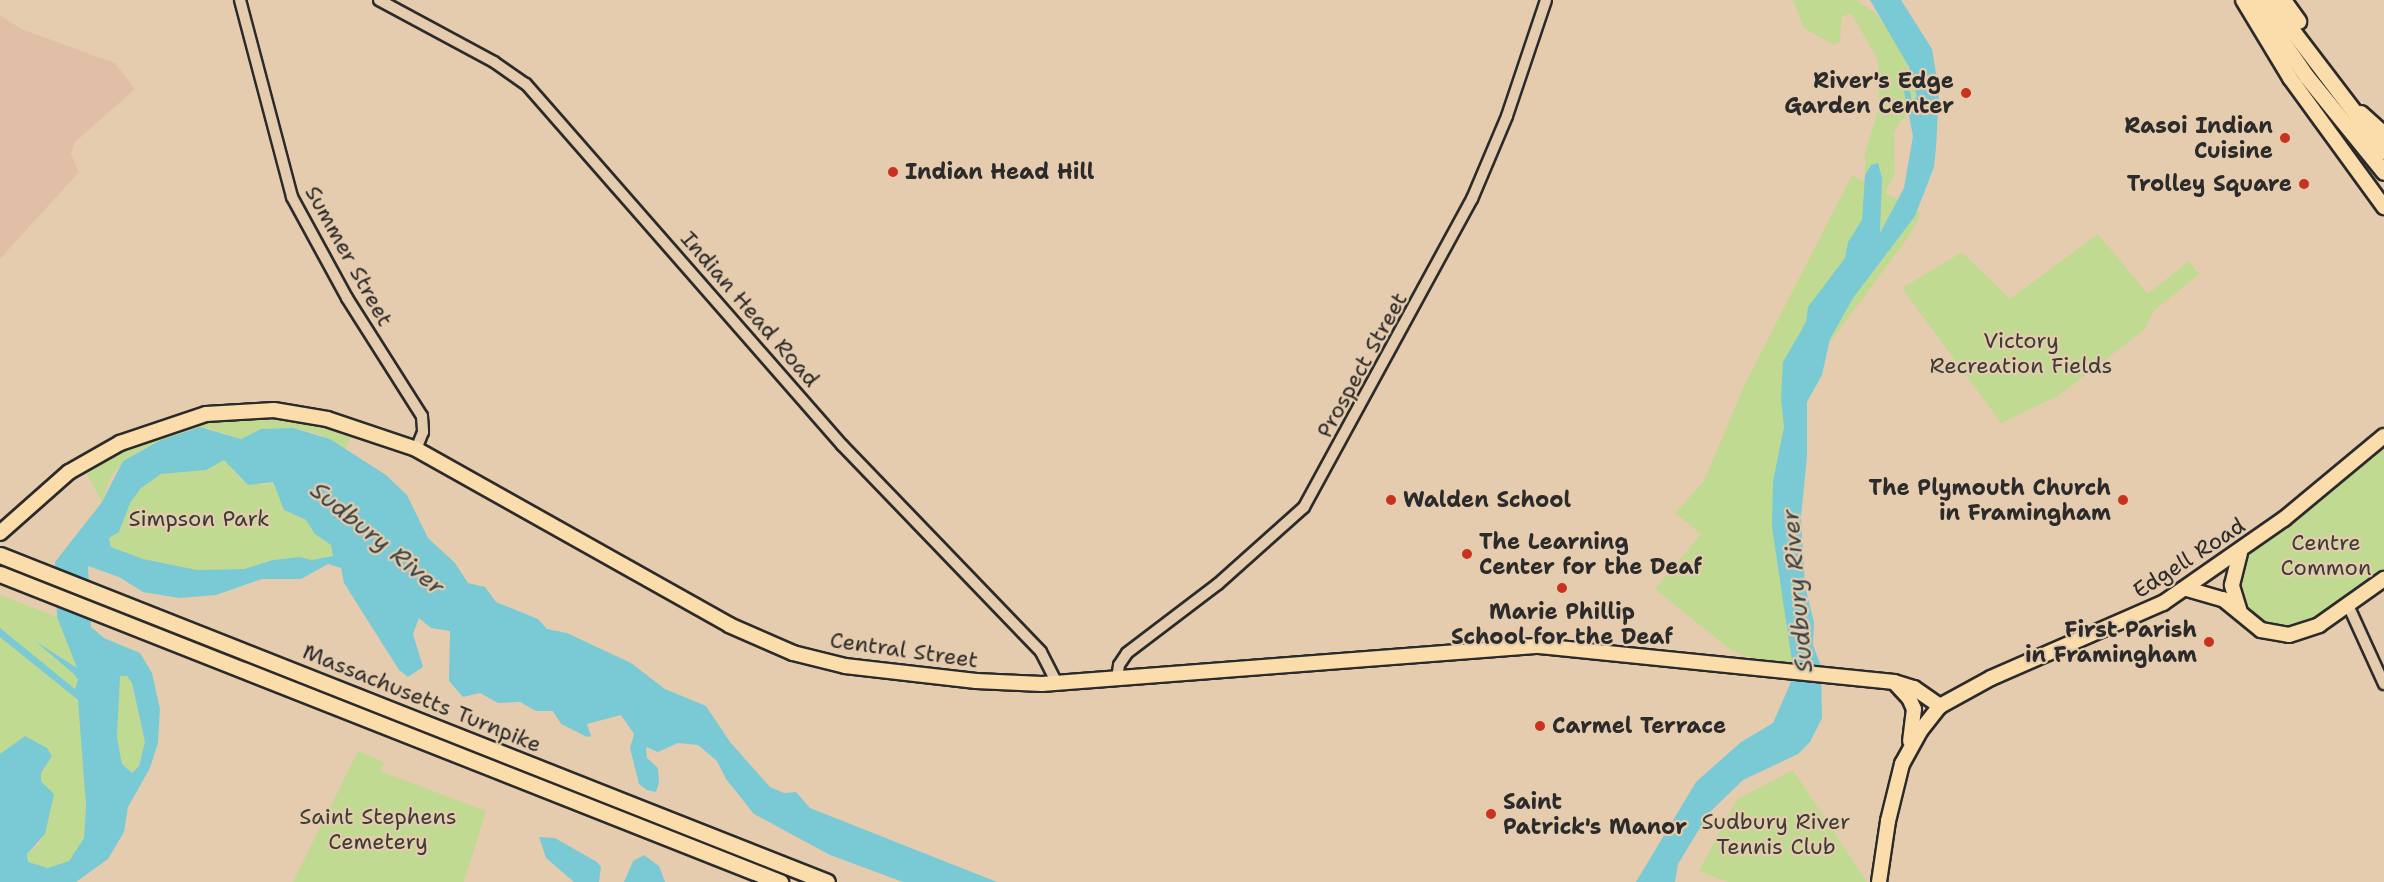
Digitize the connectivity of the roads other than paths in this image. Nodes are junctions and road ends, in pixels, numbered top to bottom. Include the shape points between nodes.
1 (240, 0) edge
2 (379, 0) edge
3 (1546, 0) edge
4 (2243, 0) edge
5 (2254, 0) edge
6 (2269, 0) edge
7 (2283, 0) edge
8 (2298, 21) dead end
9 (2314, 63) junction
10 (2384, 134) edge
11 (2384, 151) edge
12 (2384, 172) edge
13 (2384, 207) edge
14 (2384, 436) edge
15 (416, 449) junction
16 (0, 533) edge
17 (2241, 551) junction
18 (0, 555) edge
19 (0, 574) edge
20 (2384, 579) edge
21 (2187, 589) junction
22 (2348, 605) junction
23 (2242, 615) junction
24 (1117, 679) junction
25 (1893, 682) junction
26 (1057, 684) junction
27 (2384, 684) edge
28 (1940, 706) junction
29 (1907, 753) junction
30 (775, 880) edge
31 (827, 882) edge
32 (1879, 882) edge

1 - 15 street, Summer Street via 292,197 347,298 422,416 423,432
2 - 26 street, Indian Head Road via 494,62 526,84 865,471 1041,652
3 - 24 street, Prospect Street via 1502,130 1472,199 1304,507 1218,584 1127,653 1119,665
4 - 13 main road via 2290,78
5 - 12 highway via 2307,77
6 - 9 highway
7 - 8 highway
9 - 10 main road
9 - 11 highway
14 - 17 main road, Edgell Road via 2337,478
15 - 16 main road, Central Street via 340,423 288,411 250,409 206,414 152,430 93,457 57,481
15 - 26 main road, Central Street via 704,611 779,648 878,671 1002,684
17 - 21 main road, Edgell Road
17 - 23 main road via 2232,585
18 - 31 highway, Massachusetts Turnpike
19 - 30 highway, Massachusetts Turnpike
20 - 22 main road
21 - 23 main road via 2216,596
21 - 28 main road, Edgell Road via 2143,614 1991,678
22 - 23 main road via 2319,625 2289,635 2268,633
22 - 27 street
24 - 25 main road, Central Street via 1521,645
24 - 26 main road, Central Street
25 - 28 main road, Central Street via 1914,688
25 - 29 main road via 1914,709
28 - 29 main road, Edgell Road
29 - 32 main road, Edgell Road via 1892,801

